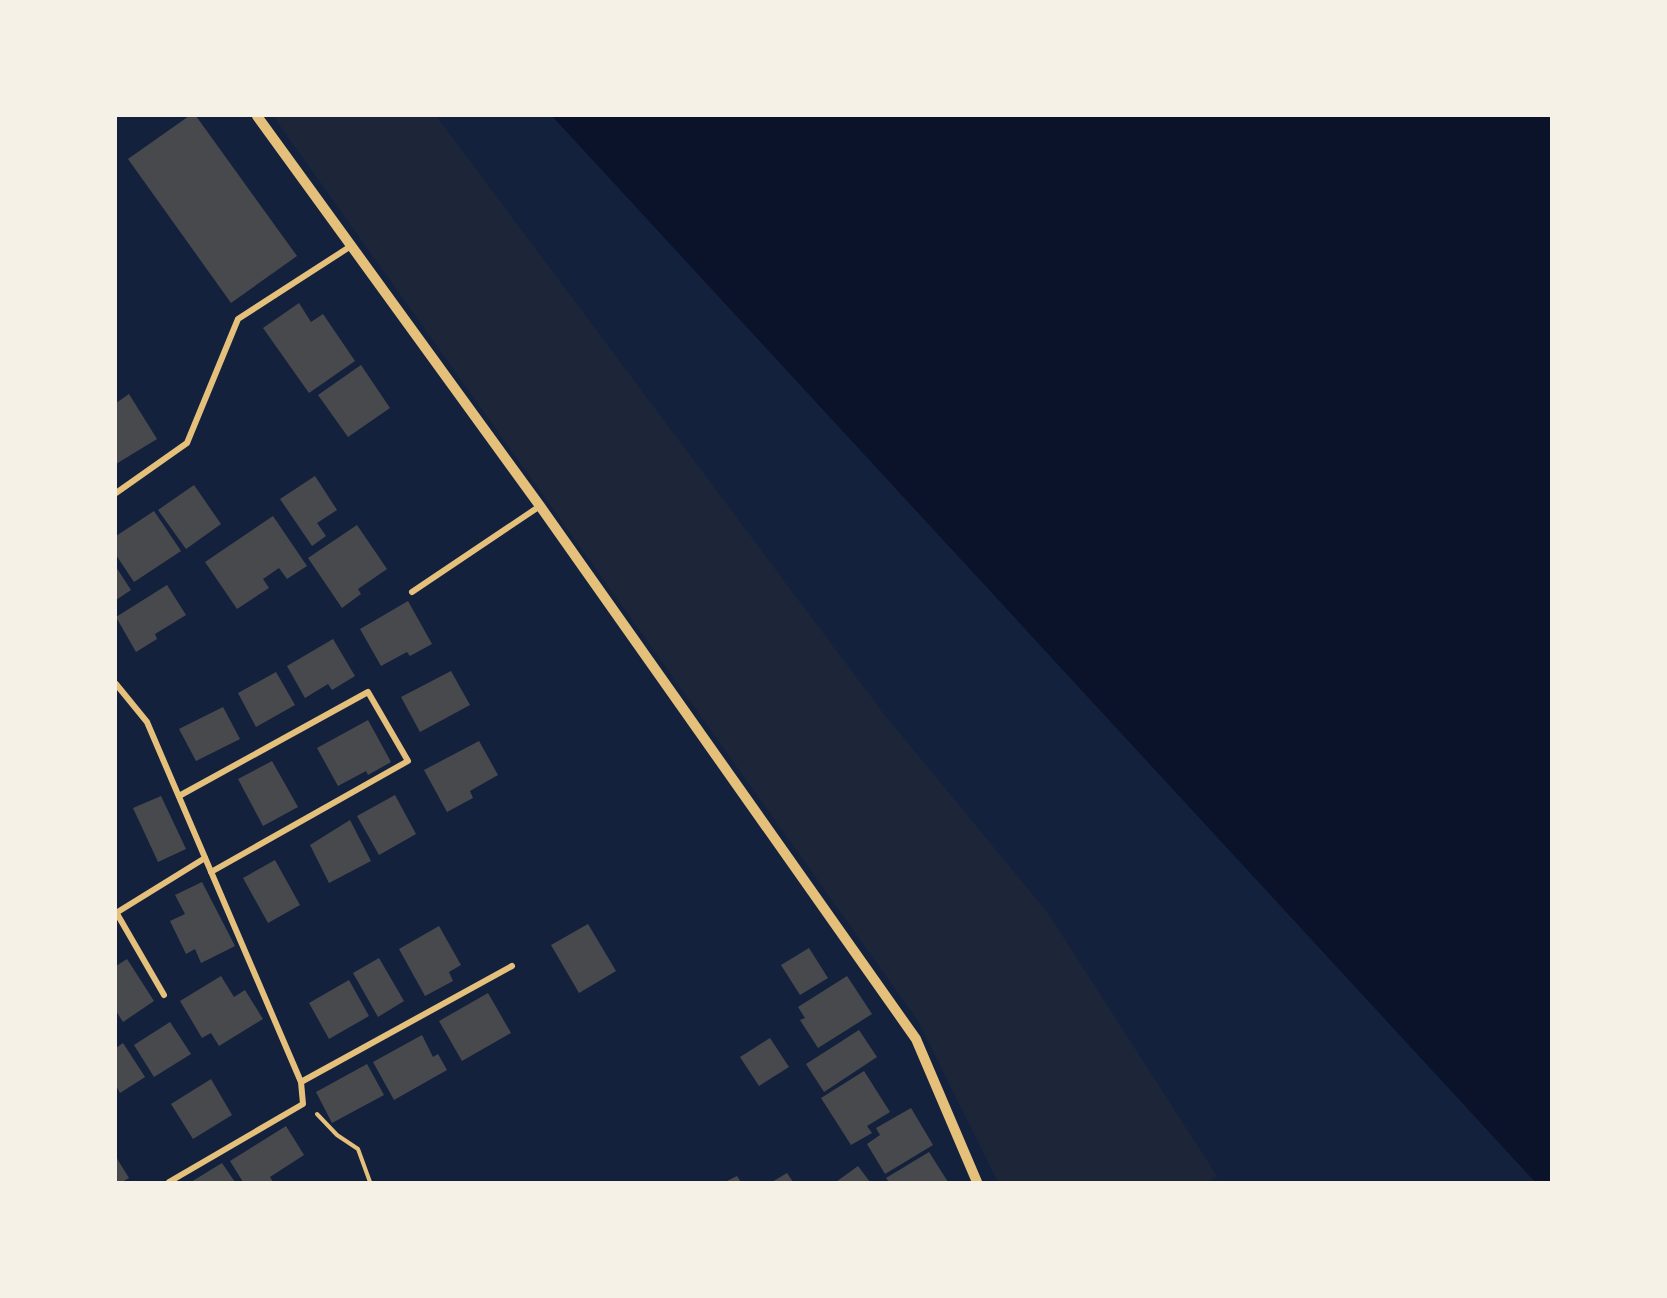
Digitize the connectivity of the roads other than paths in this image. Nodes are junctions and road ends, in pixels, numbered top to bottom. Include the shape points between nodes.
1 (258, 116) edge
2 (351, 246) junction
3 (116, 493) edge
4 (540, 506) junction
5 (412, 592) dead end
6 (116, 684) edge
7 (179, 796) junction
8 (205, 858) junction
9 (211, 872) junction
10 (116, 912) edge
11 (512, 966) dead end
12 (164, 995) dead end
13 (302, 1082) junction
14 (169, 1182) edge
15 (977, 1182) edge

1 - 2 street
2 - 3 street via 238,319 187,443
2 - 4 street
4 - 5 street
4 - 15 street via 916,1039
6 - 7 street via 147,722
7 - 8 street
7 - 9 street via 369,692 408,761
8 - 9 street
8 - 10 street
9 - 13 street
10 - 12 street
11 - 13 street
13 - 14 street via 303,1104

